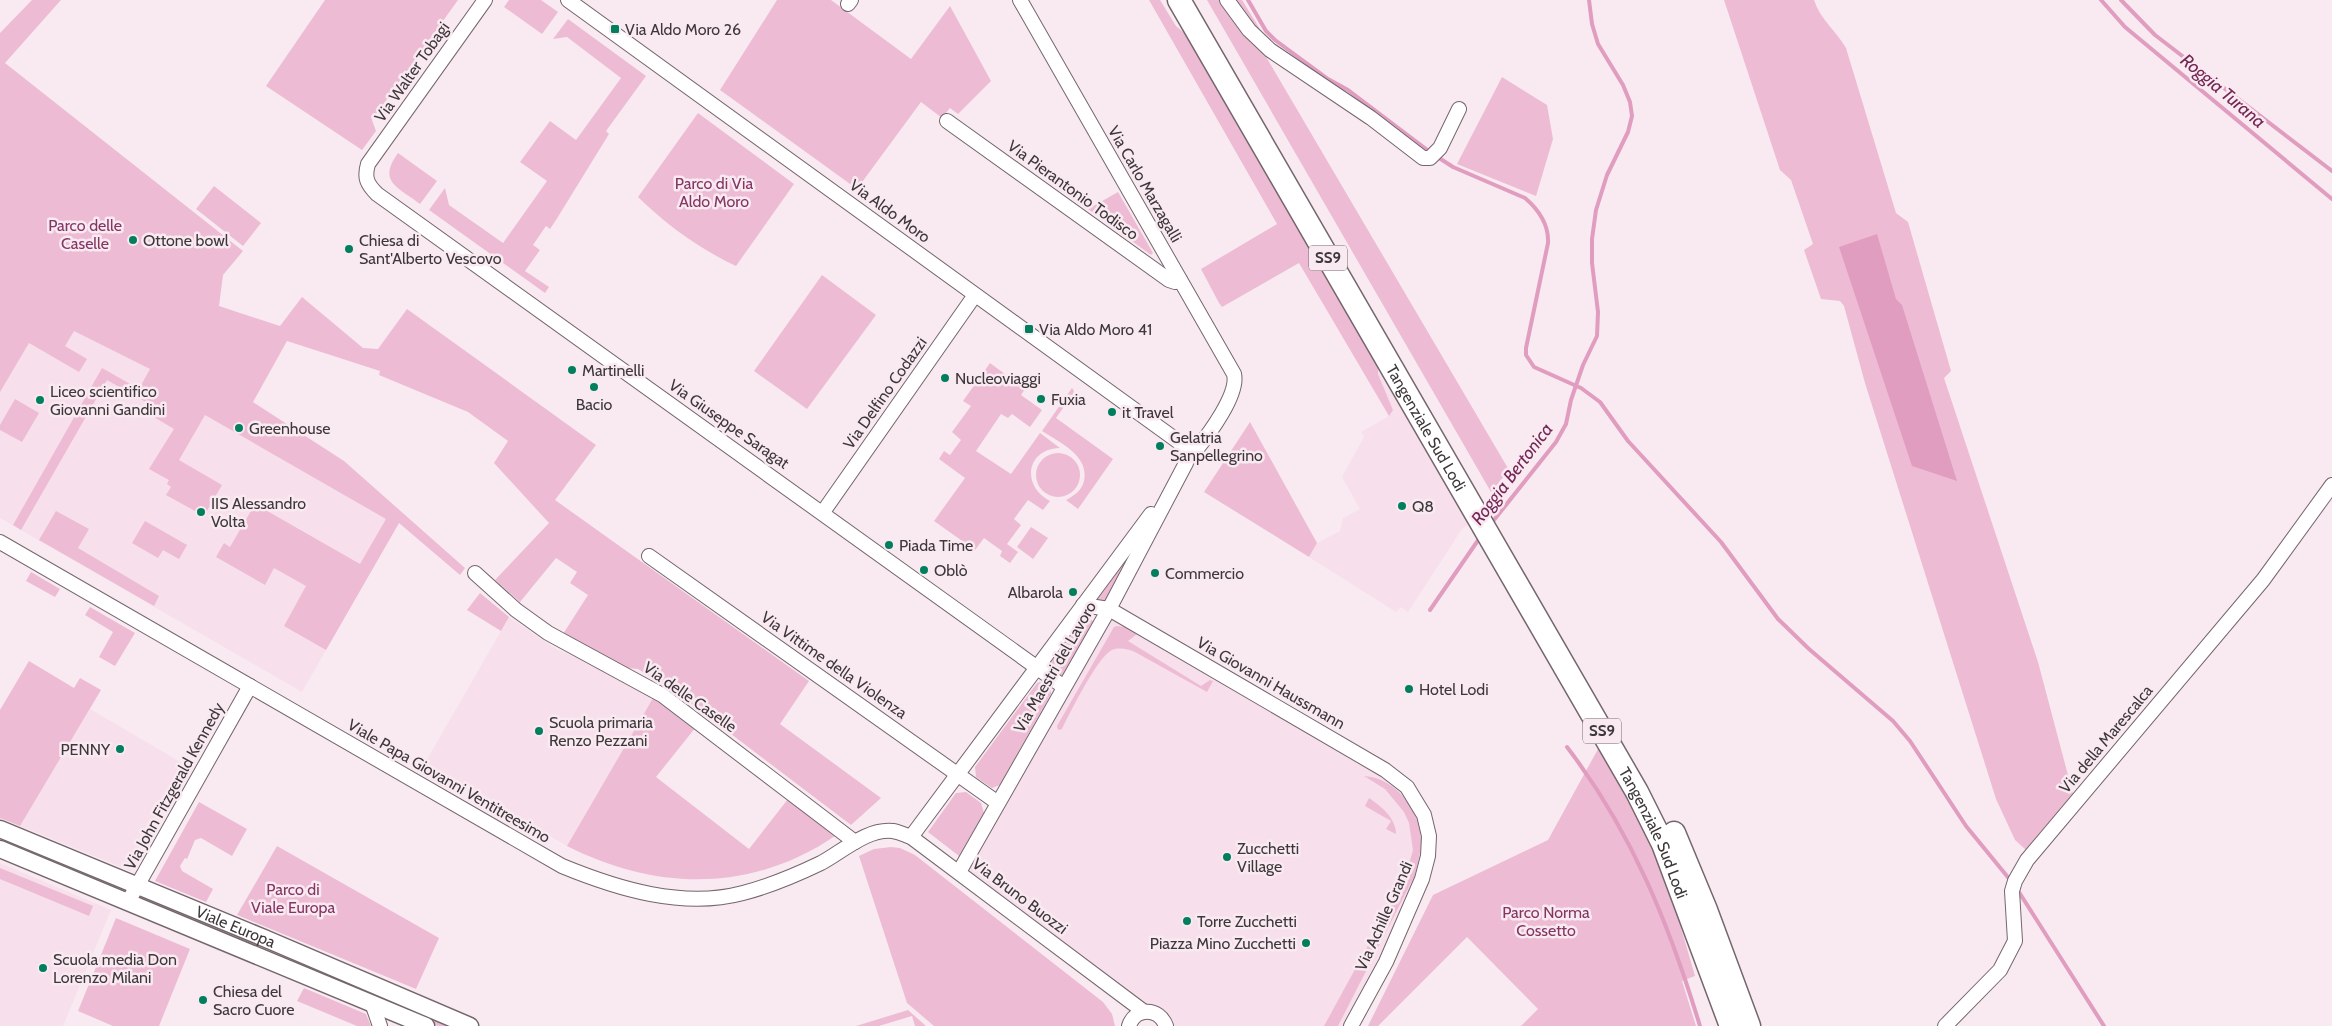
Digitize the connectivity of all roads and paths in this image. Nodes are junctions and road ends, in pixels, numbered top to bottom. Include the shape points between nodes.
1 (485, 0) edge
2 (568, 0) edge
3 (1020, 0) edge
4 (1166, 0) edge
5 (1179, 0) edge
6 (1197, 0) edge
7 (1226, 0) edge
8 (1197, 32) junction
9 (1459, 109) dead end
10 (947, 120) dead end
11 (368, 164) joint
12 (1180, 280) junction
13 (975, 294) junction
14 (1235, 387) joint
15 (1188, 454) junction
16 (1178, 477) junction
17 (2332, 485) edge
18 (1482, 509) junction
19 (823, 512) junction
20 (1500, 541) junction
21 (0, 542) edge
22 (649, 556) dead end
23 (475, 573) dead end
24 (1084, 605) junction
25 (1109, 609) junction
26 (1036, 668) junction
27 (250, 686) junction
28 (1064, 686) junction
29 (958, 775) junction
30 (998, 803) junction
31 (1424, 815) joint
32 (0, 830) edge
33 (911, 837) junction
34 (855, 842) junction
35 (0, 849) edge
36 (959, 872) junction
37 (137, 886) junction
38 (128, 902) junction
39 (1729, 972) junction
40 (1107, 984) junction
41 (1722, 998) junction
42 (372, 1003) junction
43 (1143, 1011) junction
44 (1129, 1025) edge
45 (1167, 1025) edge
46 (380, 1026) edge
47 (426, 1026) edge
48 (470, 1026) edge
49 (1350, 1026) edge
50 (1721, 1026) edge
51 (1732, 1026) edge
52 (1748, 1026) edge
53 (1758, 1026) edge
54 (1945, 1026) edge

1 - 11 street, Via Walter Tobagi
2 - 13 street, Via Aldo Moro
3 - 12 street, Via Carlo Marzagalli
4 - 8 highway via 1181,21
5 - 8 highway, Tangenziale Sud Lodi / SS9
6 - 18 highway, Tangenziale Sud Lodi / SS9
7 - 9 street via 1270,50 1371,118 1423,158 1433,156
8 - 18 highway, Tangenziale Sud Lodi / SS9
10 - 12 street, Via Pierantonio Todisco via 1169,280
11 - 19 street, Via Giuseppe Saragat via 365,175 368,185 377,194
12 - 14 street, Via Carlo Marzagalli via 1234,374
13 - 15 street, Via Aldo Moro via 1179,442
13 - 19 street, Via Delfino Codazzi
14 - 15 street, Via Maestri del Lavoro via 1199,447
15 - 16 street, Via Maestri del Lavoro
16 - 24 street, Via Maestri del Lavoro
16 - 25 street, Via Maestri del Lavoro
17 - 54 street, Via della Marescalca via 2263,580 2027,860 2014,886 2016,941 2000,970
18 - 20 highway, Tangenziale Sud Lodi / SS9
19 - 26 street, Via Giuseppe Saragat
20 - 39 highway, Tangenziale Sud Lodi / SS9 via 1636,761 1668,820 1697,885
20 - 41 highway, Tangenziale Sud Lodi / SS9 via 1663,844
21 - 27 street, Viale Papa Giovanni Ventitreesimo
22 - 29 street, Via Vittime della Violenza
23 - 34 street, Via delle Caselle via 537,625 662,695
24 - 25 street, Via Giovanni Haussmann
24 - 26 street, Via Maestri del Lavoro
25 - 28 street, Via Maestri del Lavoro
25 - 31 street, Via Giovanni Haussmann via 1385,770 1407,787
26 - 28 street, Via Giuseppe Saragat
26 - 29 street, Via Maestri del Lavoro
27 - 34 street, Viale Papa Giovanni Ventitreesimo via 562,866 626,889 702,898 741,894 809,868
27 - 37 street, Via John Fitzgerald Kennedy
28 - 30 street, Via Maestri del Lavoro
29 - 30 street, Via Vittime della Violenza
29 - 33 street, Via Maestri del Lavoro
30 - 36 street, Via Maestri del Lavoro
31 - 49 street, Via Achille Grandi via 1429,836 1422,879 1386,962
32 - 37 street, Viale Europa
33 - 34 street, Viale Papa Giovanni Ventitreesimo via 892,831
33 - 36 street, Via Bruno Buozzi
35 - 38 street, Viale Europa
36 - 40 street, Via Bruno Buozzi
37 - 38 street, Via John Fitzgerald Kennedy
37 - 48 street, Viale Europa
38 - 42 street, Viale Europa
39 - 52 highway, Tangenziale Sud Lodi / SS9
39 - 53 highway
40 - 43 street, Via Bruno Buozzi
40 - 44 street, Via Bruno Buozzi via 1118,997
41 - 50 highway
41 - 51 highway, Tangenziale Sud Lodi / SS9
42 - 46 street
42 - 47 street, Viale Europa
43 - 44 street via 1133,1017
43 - 45 street, Via Bruno Buozzi via 1154,1012

